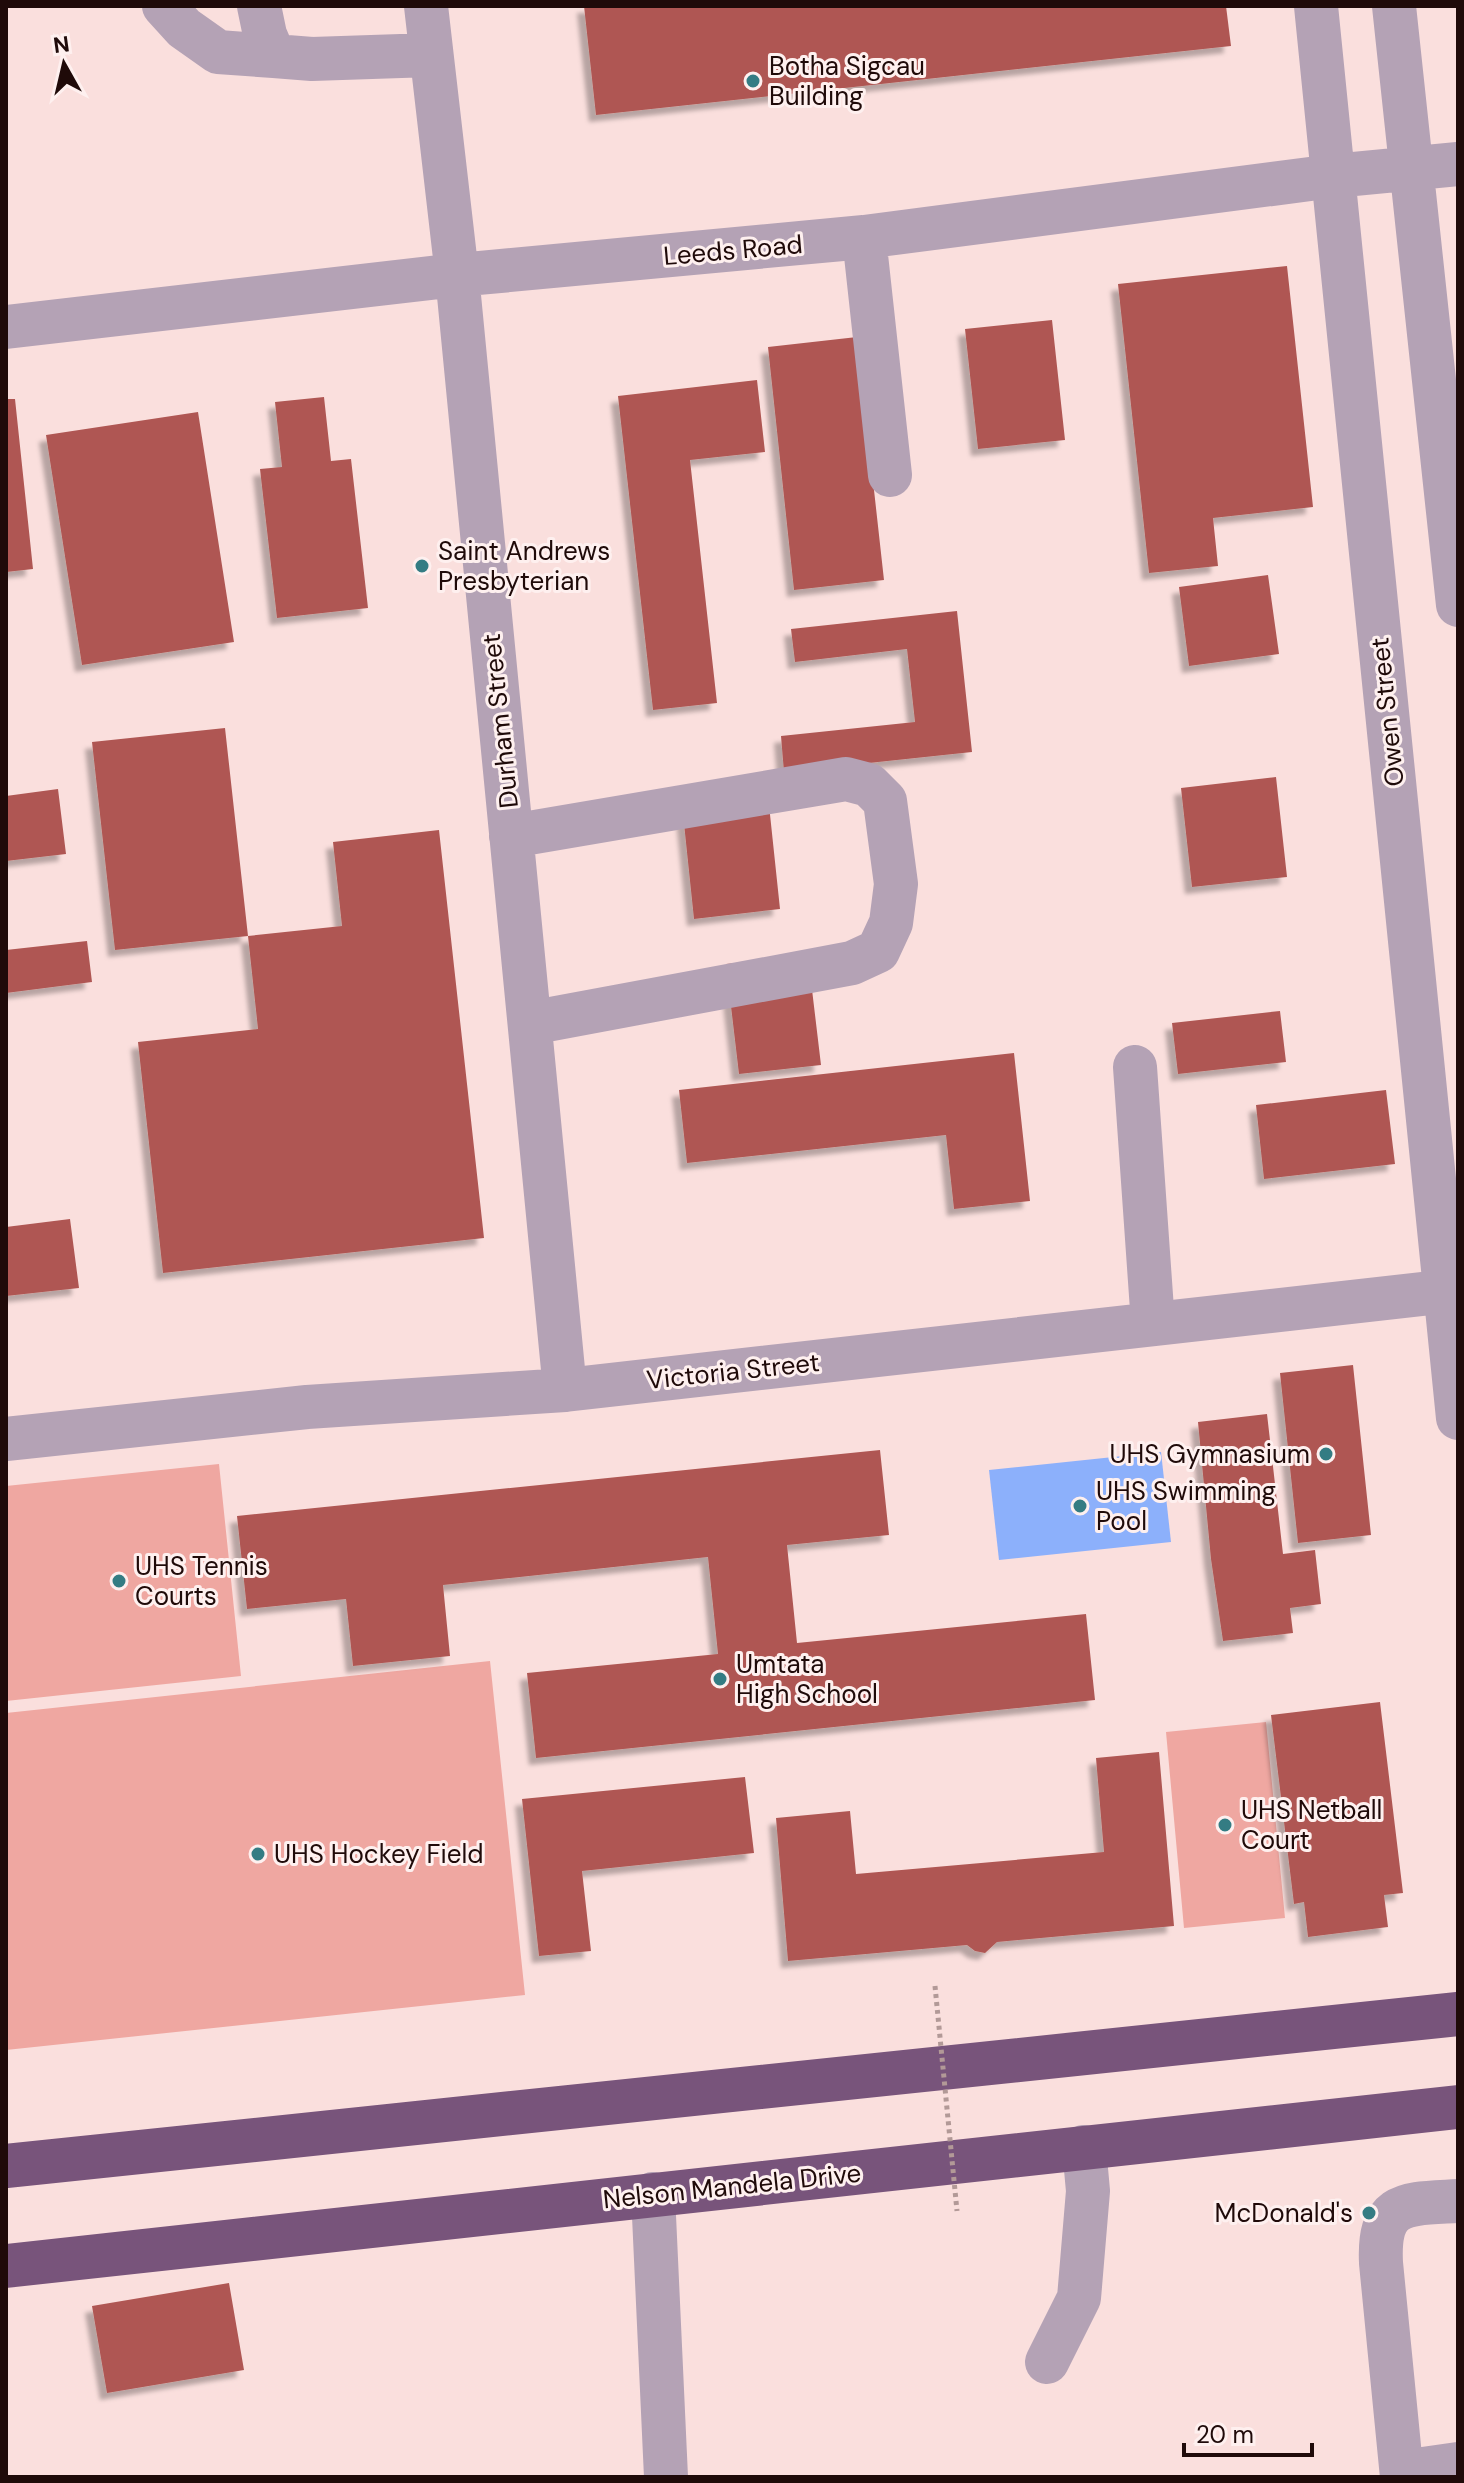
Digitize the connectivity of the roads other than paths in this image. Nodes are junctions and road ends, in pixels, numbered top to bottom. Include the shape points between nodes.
1 (164, 6) edge
2 (259, 6) edge
3 (426, 6) edge
4 (1316, 6) edge
5 (1394, 6) edge
6 (431, 55) junction
7 (274, 56) junction
8 (1458, 164) edge
9 (1412, 168) junction
10 (1333, 176) junction
11 (864, 237) junction
12 (457, 275) junction
13 (6, 327) edge
14 (890, 475) dead end
15 (1458, 605) edge
16 (511, 836) junction
17 (530, 1023) junction
18 (1135, 1067) dead end
19 (1452, 1290) edge
20 (1153, 1324) junction
21 (565, 1390) junction
22 (1458, 1418) edge
23 (6, 1439) edge
24 (1458, 2014) edge
25 (1458, 2107) edge
26 (1084, 2147) junction
27 (6, 2166) edge
28 (653, 2194) junction
29 (1458, 2201) edge
30 (6, 2266) edge
31 (1047, 2362) dead end
32 (1458, 2464) edge
33 (1402, 2474) edge
34 (666, 2477) edge

1 - 7 street via 218,52
2 - 7 street
3 - 6 street, Durham Street
4 - 10 street, Owen Street
5 - 9 street
6 - 7 street
6 - 12 street, Durham Street
8 - 9 street, Leeds Road
9 - 10 street, Leeds Road
9 - 15 street
10 - 11 street, Leeds Road
10 - 19 street, Owen Street
11 - 12 street, Leeds Road
11 - 14 street
12 - 13 street, Leeds Road
12 - 16 street, Durham Street
16 - 17 street, Durham Street
16 - 17 street via 846,779 869,785 885,801 896,884 891,923 878,951 852,963
17 - 21 street, Durham Street
18 - 20 street
19 - 20 street, Victoria Street
19 - 22 street, Owen Street
20 - 21 street, Victoria Street
21 - 23 street, Victoria Street via 307,1407
24 - 27 highway
25 - 26 highway, Nelson Mandela Drive
26 - 28 highway, Nelson Mandela Drive
26 - 31 street via 1088,2191 1079,2298
28 - 30 highway, Nelson Mandela Drive
28 - 34 street
29 - 33 street via 1407,2207 1384,2222 1381,2232
32 - 33 street

